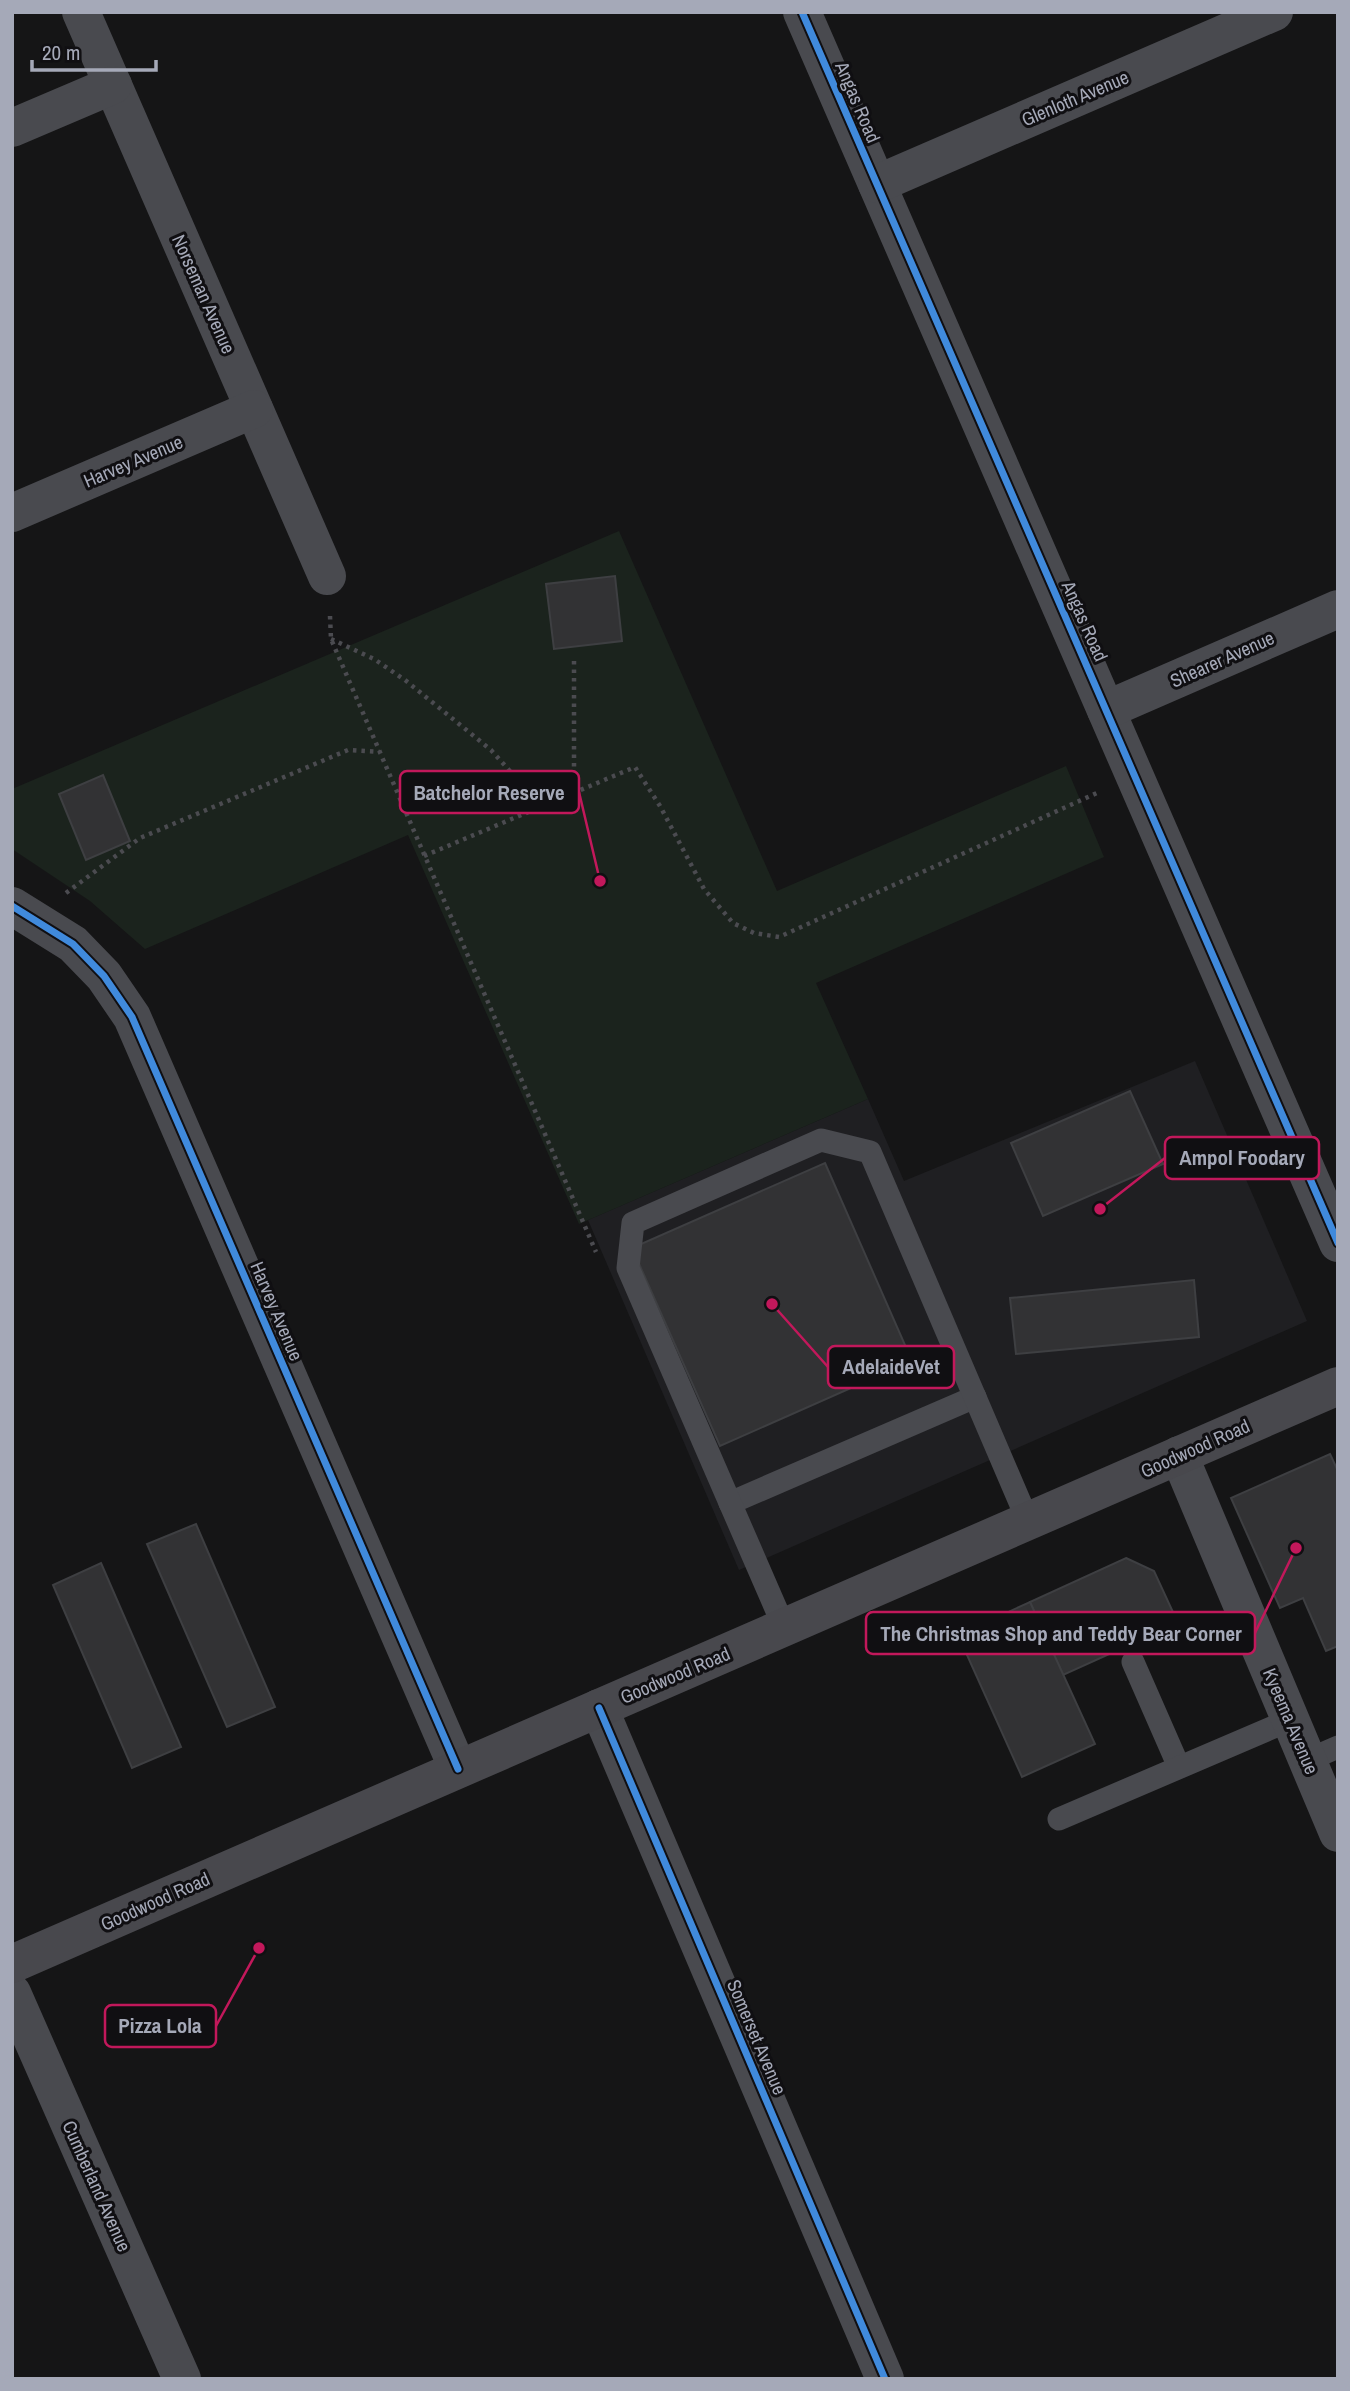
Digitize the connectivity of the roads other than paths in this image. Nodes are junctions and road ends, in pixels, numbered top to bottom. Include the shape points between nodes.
1 (81, 12) edge
2 (802, 12) edge
3 (1274, 12) edge
4 (113, 85) junction
5 (12, 128) edge
6 (877, 184) junction
7 (254, 409) junction
8 (12, 513) edge
9 (327, 576) road end
10 (1338, 609) edge
11 (1106, 710) junction
12 (22, 913) edge
13 (1338, 1243) edge
14 (1338, 1386) edge
15 (975, 1397) junction
16 (1179, 1455) junction
17 (730, 1503) junction
18 (1028, 1521) junction
19 (784, 1627) junction
20 (1133, 1662) dead end
21 (599, 1708) junction
22 (1290, 1720) junction
23 (1323, 1753) edge
24 (1179, 1767) junction
25 (458, 1769) junction
26 (1059, 1819) dead end
27 (1338, 1833) edge
28 (12, 1964) edge
29 (12, 1993) edge
30 (182, 2379) edge
31 (886, 2379) edge

1 - 4 street, Norseman Avenue
2 - 6 street, Angas Road
3 - 6 street, Glenloth Avenue
4 - 5 street
4 - 7 street, Norseman Avenue
6 - 11 street, Angas Road
7 - 8 street, Harvey Avenue
7 - 9 street, Norseman Avenue
10 - 11 street, Shearer Avenue
11 - 13 street, Angas Road
12 - 25 street, Harvey Avenue via 73,944 104,976 132,1017
14 - 16 main road, Goodwood Road
15 - 17 lane
15 - 17 lane via 870,1153 821,1140 633,1223 628,1268
15 - 18 lane
16 - 18 main road, Goodwood Road
16 - 22 street, Kyeema Avenue
17 - 19 lane
18 - 19 main road, Goodwood Road
19 - 21 main road, Goodwood Road
20 - 24 lane
21 - 25 main road, Goodwood Road
21 - 31 street, Somerset Avenue
22 - 23 street, Kyeema Avenue
22 - 24 lane
23 - 27 street, Kyeema Avenue
24 - 26 lane
25 - 28 main road, Goodwood Road
29 - 30 street, Cumberland Avenue

